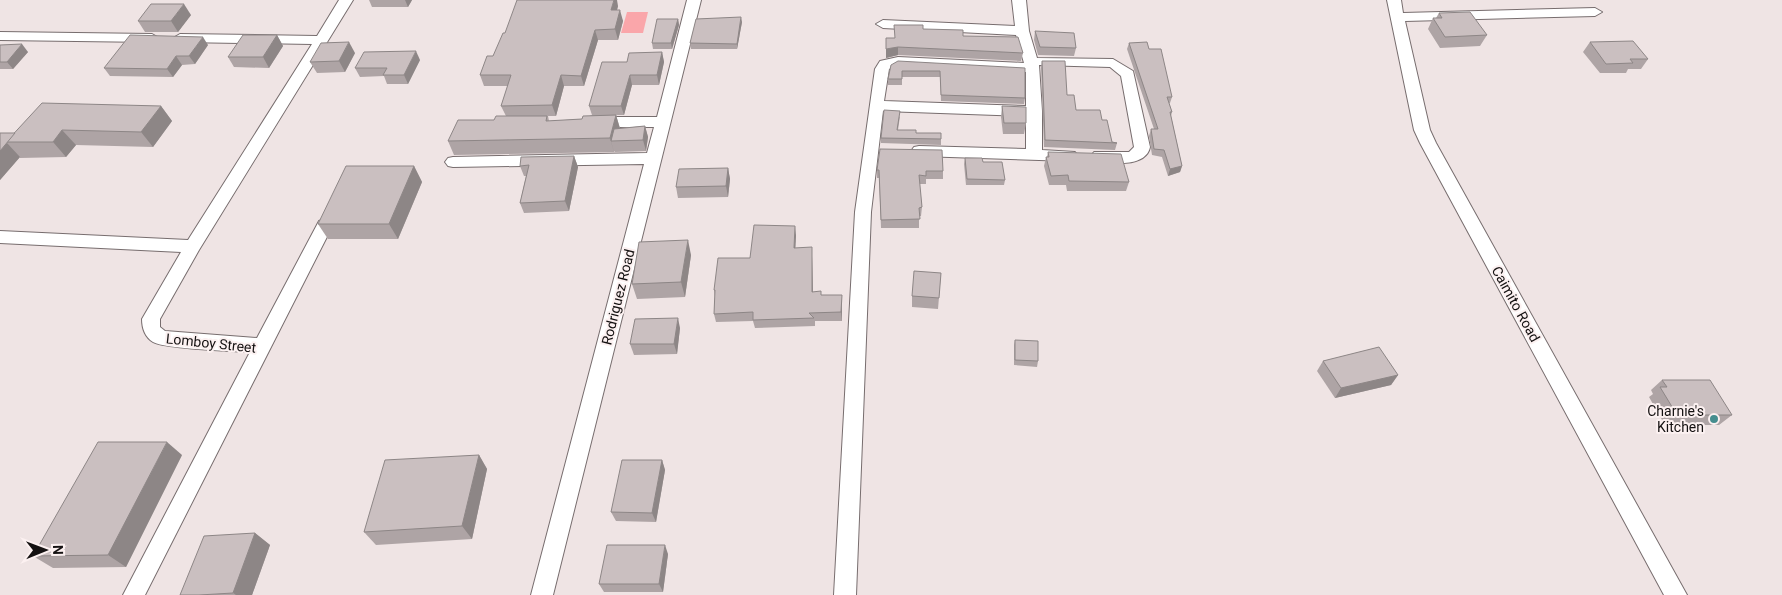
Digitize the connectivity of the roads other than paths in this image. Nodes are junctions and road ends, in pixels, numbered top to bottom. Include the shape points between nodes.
1 (346, 0) edge
2 (694, 0) edge
3 (1019, 0) edge
4 (1396, 8) edge
5 (1595, 12) dead end
6 (882, 24) dead end
7 (1022, 31) junction
8 (0, 36) edge
9 (321, 40) junction
10 (1032, 64) junction
11 (876, 106) junction
12 (1035, 112) junction
13 (584, 122) edge
14 (663, 122) junction
15 (871, 150) junction
16 (1034, 154) junction
17 (654, 158) junction
18 (453, 162) dead end
19 (325, 225) edge
20 (0, 237) edge
21 (193, 246) junction
22 (262, 346) junction
23 (134, 595) edge
24 (542, 595) edge
25 (845, 595) edge
26 (1676, 595) edge

1 - 9 street, Lomboy Street
2 - 14 street, Rodriguez Road
3 - 7 street
4 - 5 street
4 - 26 street, Caimito Road via 1422,130 1428,143
6 - 7 street
7 - 10 street
8 - 9 street
9 - 21 street, Lomboy Street
10 - 11 street via 891,62 882,69
10 - 12 street
10 - 16 street via 1113,64 1124,70 1128,74 1142,147 1141,152 1132,157
11 - 12 street
11 - 15 street
12 - 16 street
13 - 14 street
14 - 17 street, Rodriguez Road
15 - 16 street
15 - 25 street via 864,212
17 - 18 street
17 - 24 street, Rodriguez Road
19 - 22 street
20 - 21 street
21 - 22 street, Lomboy Street via 151,318 153,333 161,338
22 - 23 street, Lomboy Street

